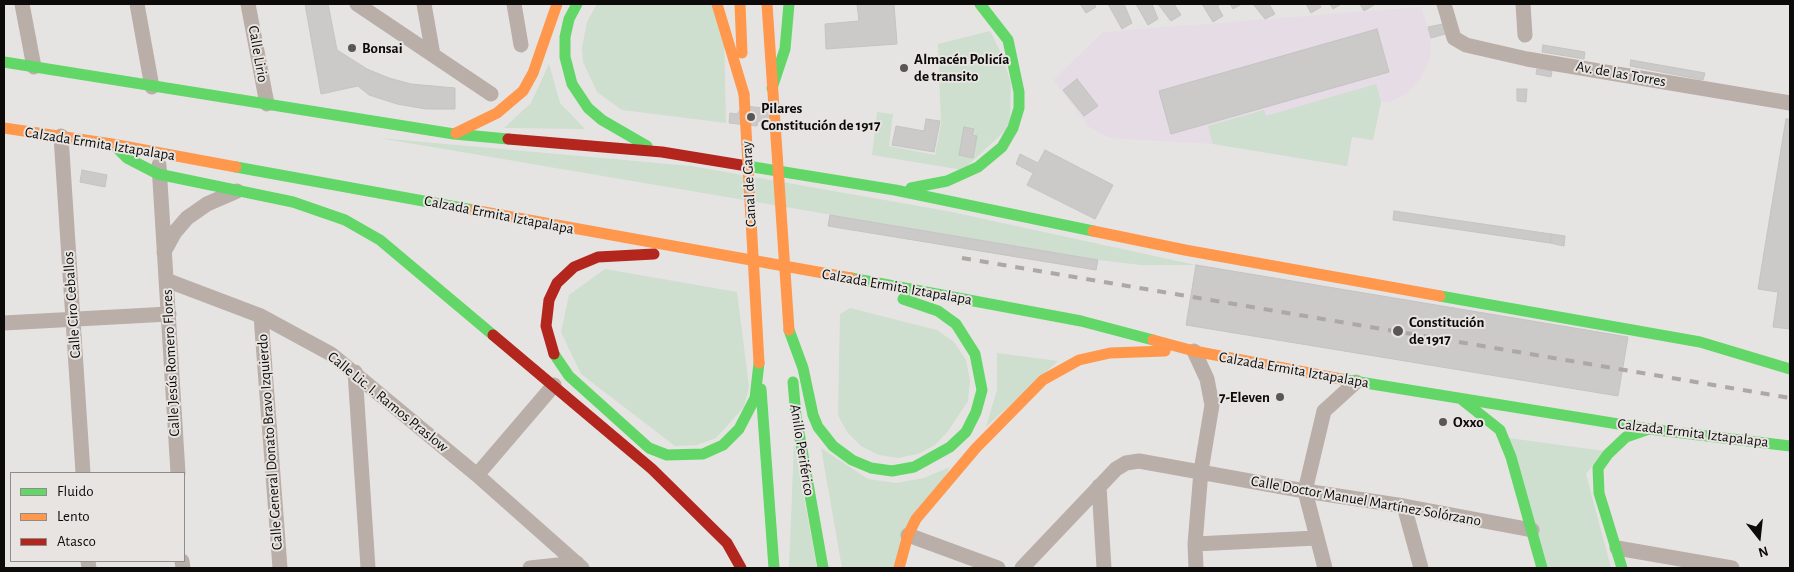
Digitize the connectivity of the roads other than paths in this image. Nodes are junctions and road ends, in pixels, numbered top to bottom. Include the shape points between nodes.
1 (22, 4) edge
2 (137, 4) edge
3 (248, 4) edge
4 (357, 4) edge
5 (424, 4) edge
6 (514, 4) edge
7 (557, 4) edge
8 (577, 4) edge
9 (716, 4) edge
10 (740, 4) edge
11 (767, 4) edge
12 (789, 4) edge
13 (980, 4) edge
14 (1444, 4) edge
15 (1523, 4) edge
16 (1526, 35) dead end
17 (521, 46) dead end
18 (433, 55) junction
19 (4, 62) edge
20 (34, 67) junction
21 (152, 87) junction
22 (772, 88) junction
23 (491, 94) dead end
24 (744, 94) junction
25 (1790, 103) edge
26 (267, 104) junction
27 (4, 128) edge
28 (454, 134) junction
29 (61, 136) junction
30 (112, 144) junction
31 (662, 152) junction
32 (159, 153) junction
33 (158, 174) junction
34 (895, 190) junction
35 (237, 191) junction
36 (684, 249) junction
37 (164, 252) junction
38 (166, 280) junction
39 (868, 281) junction
40 (169, 314) junction
41 (261, 316) junction
42 (73, 320) junction
43 (4, 323) edge
44 (789, 330) junction
45 (1194, 351) junction
46 (759, 363) junction
47 (1790, 369) edge
48 (355, 372) junction
49 (1356, 382) junction
50 (554, 385) junction
51 (1461, 399) junction
52 (1649, 429) junction
53 (1790, 446) edge
54 (1201, 471) junction
55 (83, 472) edge
56 (178, 472) edge
57 (477, 475) junction
58 (1099, 486) junction
59 (1305, 491) junction
60 (1404, 506) junction
61 (1532, 530) junction
62 (908, 535) junction
63 (1316, 538) junction
64 (1194, 544) junction
65 (1617, 548) junction
66 (580, 566) edge
67 (547, 567) edge
68 (280, 568) edge
69 (368, 568) edge
70 (530, 568) edge
71 (741, 568) edge
72 (774, 568) edge
73 (823, 568) edge
74 (899, 568) edge
75 (998, 568) edge
76 (1022, 568) edge
77 (1104, 568) edge
78 (1196, 568) edge
79 (1325, 568) edge
80 (1421, 568) edge
81 (1542, 568) edge
82 (1622, 568) edge
83 (1732, 568) edge

1 - 20 street
2 - 21 street
3 - 26 street, Calle Lirio
4 - 18 street
5 - 18 street
6 - 17 street
7 - 28 main road via 536,66 523,91 497,114
8 - 31 main road via 569,19 565,44 568,71 579,96 588,108 617,131
9 - 24 main road
10 - 24 main road, Canal de Garay
11 - 22 main road, Canal de Garay, bridge
12 - 22 main road via 785,49
13 - 34 main road via 1008,40 1019,92 1019,108 1013,128 999,150 978,167 947,181
14 - 25 street, Av. de las Torres via 1454,38 1466,45
15 - 16 street
18 - 23 street
19 - 20 main road
20 - 21 main road
21 - 26 main road
22 - 44 main road, Canal de Garay, bridge
24 - 46 main road, Canal de Garay, bridge
26 - 28 main road
27 - 29 main road, Calzada Ermita Iztapalapa
28 - 31 main road
29 - 30 main road, Calzada Ermita Iztapalapa
29 - 42 street, Calle Ciro Ceballos
30 - 32 main road, Calzada Ermita Iztapalapa
30 - 33 main road via 127,158
31 - 34 main road
32 - 33 street, Calle Jesús Romero Flores
32 - 36 main road, Calzada Ermita Iztapalapa
33 - 35 main road
33 - 37 street, Calle Jesús Romero Flores
34 - 47 main road via 1185,250 1700,342
35 - 37 street via 206,204 187,218
35 - 50 main road via 293,202 345,220 380,240
36 - 39 main road, Calzada Ermita Iztapalapa
36 - 46 main road via 652,254 610,254 587,260 563,275 552,291 547,308 546,326 554,354 569,376 641,442 667,455 685,456 703,454 731,438 751,409 758,387
37 - 38 street, Calle Jesús Romero Flores
38 - 40 street, Calle Jesús Romero Flores
38 - 41 street, Calle Lic. I. Ramos Praslow
39 - 44 main road via 891,294 938,311 949,318 969,342 982,390 971,423 950,447 924,462 903,469 881,470 856,463 833,446 818,427 803,368
39 - 45 main road, Calzada Ermita Iztapalapa via 1080,321
40 - 42 street
40 - 56 street, Calle Jesús Romero Flores
41 - 48 street, Calle Lic. I. Ramos Praslow via 301,336
41 - 68 street, Calle General Donato Bravo Izquierdo
42 - 43 street
42 - 55 street, Calle Ciro Ceballos
44 - 73 main road, Anillo Periférico via 796,416
45 - 49 main road, Calzada Ermita Iztapalapa
45 - 54 street via 1208,379 1212,405
45 - 62 main road via 1110,352 1079,360 1043,380 976,448 916,519
46 - 72 main road
48 - 57 street, Calle Lic. I. Ramos Praslow
48 - 69 street
49 - 51 main road, Calzada Ermita Iztapalapa
49 - 59 street via 1324,411
50 - 57 street
50 - 71 main road via 652,469 727,543
51 - 52 main road, Calzada Ermita Iztapalapa
51 - 61 main road via 1500,430
52 - 53 main road, Calzada Ermita Iztapalapa
52 - 65 main road via 1626,437 1598,468 1599,493
54 - 58 street, Calle Doctor Manuel Martínez Solórzano via 1133,462 1116,469
54 - 59 street, Calle Doctor Manuel Martínez Solórzano
54 - 64 street
57 - 66 street, Calle Lic. I. Ramos Praslow
58 - 76 street, Calle Doctor Manuel Martínez Solórzano
58 - 77 street
59 - 60 street, Calle Doctor Manuel Martínez Solórzano
59 - 63 street
60 - 61 street, Calle Doctor Manuel Martínez Solórzano
60 - 80 street
61 - 81 main road
62 - 74 main road
62 - 75 street
63 - 64 street
63 - 79 street
64 - 78 street
65 - 82 main road
65 - 83 street
66 - 67 street
67 - 70 street

